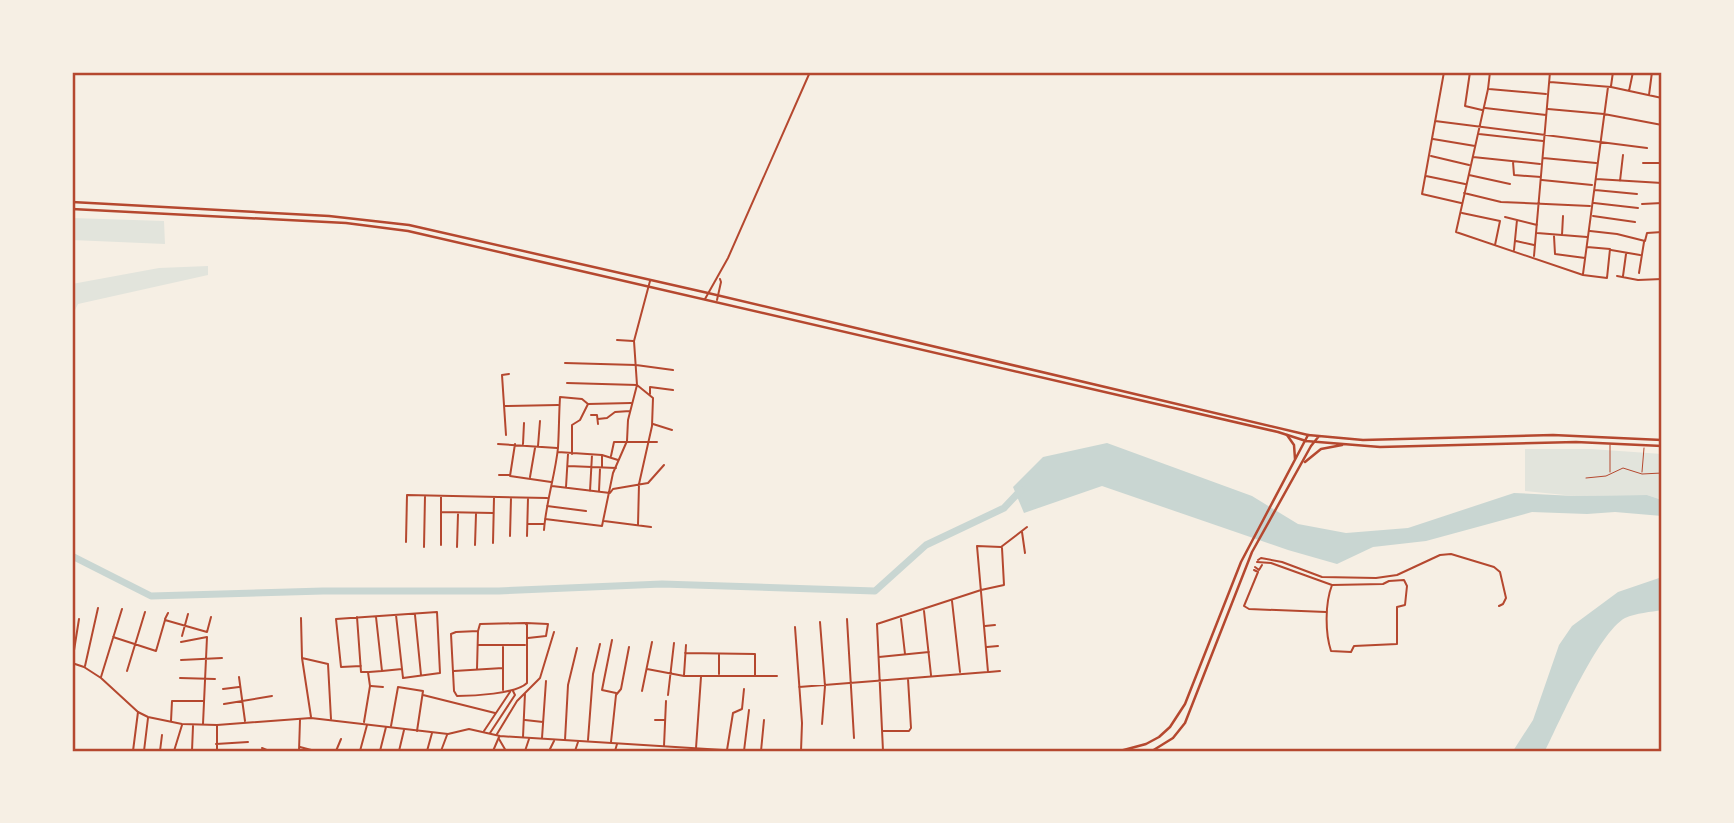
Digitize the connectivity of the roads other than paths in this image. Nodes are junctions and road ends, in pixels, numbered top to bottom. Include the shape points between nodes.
1 (810, 72) edge
2 (1444, 72) edge
3 (1470, 72) edge
4 (1490, 72) edge
5 (1532, 72) edge
6 (1550, 72) edge
7 (1613, 72) edge
8 (1652, 72) edge
9 (1625, 73) edge
10 (1632, 73) edge
11 (1549, 82) junction
12 (1609, 87) junction
13 (1488, 89) junction
14 (1629, 92) junction
15 (1548, 94) junction
16 (1649, 96) junction
17 (1662, 98) edge
18 (1484, 109) junction
19 (1546, 109) junction
20 (1604, 114) junction
21 (1546, 115) junction
22 (1435, 121) junction
23 (1662, 125) edge
24 (1478, 128) junction
25 (1478, 134) junction
26 (1545, 134) junction
27 (1432, 139) junction
28 (1544, 141) junction
29 (1600, 142) junction
30 (1475, 146) junction
31 (1647, 148) dead end
32 (1430, 155) junction
33 (1623, 155) dead end
34 (1472, 157) junction
35 (1542, 158) junction
36 (1512, 161) junction
37 (1597, 163) junction
38 (1643, 163) dead end
39 (1662, 163) edge
40 (1541, 164) junction
41 (1469, 165) junction
42 (1468, 175) junction
43 (1425, 176) junction
44 (1541, 178) junction
45 (1595, 178) junction
46 (1620, 181) junction
47 (1662, 183) edge
48 (1465, 184) junction
49 (1510, 184) dead end
50 (1594, 185) junction
51 (1594, 190) junction
52 (1463, 193) junction
53 (1637, 194) dead end
54 (72, 202) edge
55 (1462, 203) junction
56 (1540, 203) junction
57 (1662, 203) edge
58 (1642, 204) dead end
59 (1592, 205) junction
60 (1638, 208) dead end
61 (72, 209) edge
62 (1461, 213) junction
63 (1563, 216) dead end
64 (1592, 216) junction
65 (1505, 217) dead end
66 (1517, 219) junction
67 (1635, 222) dead end
68 (1537, 225) junction
69 (1589, 231) junction
70 (1662, 232) edge
71 (1536, 233) junction
72 (1554, 235) junction
73 (1562, 236) junction
74 (1588, 237) junction
75 (1515, 241) junction
76 (1644, 241) junction
77 (1495, 245) junction
78 (1535, 246) junction
79 (1587, 247) junction
80 (1610, 249) junction
81 (1514, 251) junction
82 (1626, 253) junction
83 (1642, 256) junction
84 (1534, 257) junction
85 (1585, 258) junction
86 (1639, 273) dead end
87 (1583, 275) junction
88 (1617, 276) dead end
89 (1623, 276) junction
90 (719, 278) junction
91 (1662, 279) edge
92 (650, 280) junction
93 (648, 285) junction
94 (708, 293) junction
95 (718, 296) junction
96 (705, 299) junction
97 (717, 302) junction
98 (617, 340) dead end
99 (634, 341) junction
100 (565, 363) dead end
101 (636, 365) junction
102 (673, 370) dead end
103 (509, 374) dead end
104 (567, 383) dead end
105 (637, 386) junction
106 (673, 390) dead end
107 (649, 395) junction
108 (633, 403) junction
109 (588, 404) junction
110 (617, 404) junction
111 (559, 405) junction
112 (504, 406) junction
113 (631, 411) junction
114 (616, 412) junction
115 (591, 415) dead end
116 (598, 419) junction
117 (540, 421) dead end
118 (524, 423) dead end
119 (598, 424) dead end
120 (652, 424) junction
121 (672, 430) dead end
122 (506, 435) dead end
123 (1287, 435) junction
124 (1308, 435) junction
125 (1319, 436) junction
126 (1662, 440) edge
127 (627, 442) junction
128 (649, 442) junction
129 (657, 442) dead end
130 (1305, 442) junction
131 (1315, 442) junction
132 (498, 444) dead end
133 (515, 444) junction
134 (1610, 444) junction
135 (523, 445) junction
136 (1362, 445) junction
137 (1644, 446) junction
138 (1662, 446) edge
139 (536, 447) junction
140 (557, 450) junction
141 (570, 454) junction
142 (592, 455) junction
143 (602, 455) junction
144 (611, 456) junction
145 (1295, 458) junction
146 (620, 461) junction
147 (1304, 463) junction
148 (568, 466) junction
149 (664, 466) dead end
150 (592, 467) junction
151 (601, 468) junction
152 (616, 468) junction
153 (1662, 473) edge
154 (1610, 474) junction
155 (1642, 474) junction
156 (499, 475) dead end
157 (510, 476) junction
158 (530, 478) junction
159 (1587, 478) dead end
160 (552, 484) junction
161 (639, 484) junction
162 (566, 489) junction
163 (590, 492) junction
164 (599, 492) junction
165 (610, 493) junction
166 (425, 495) junction
167 (441, 496) junction
168 (494, 497) junction
169 (511, 497) junction
170 (528, 497) junction
171 (547, 498) junction
172 (546, 506) junction
173 (586, 511) dead end
174 (441, 512) junction
175 (458, 513) junction
176 (476, 513) junction
177 (493, 513) junction
178 (545, 519) junction
179 (603, 521) junction
180 (527, 524) junction
181 (545, 524) junction
182 (638, 525) junction
183 (651, 527) dead end
184 (1027, 527) dead end
185 (544, 530) dead end
186 (1022, 531) junction
187 (510, 536) dead end
188 (527, 536) dead end
189 (406, 542) dead end
190 (493, 543) dead end
191 (441, 545) dead end
192 (475, 545) dead end
193 (424, 547) dead end
194 (457, 547) dead end
195 (1002, 547) junction
196 (1025, 553) dead end
197 (1262, 564) junction
198 (1254, 569) dead end
199 (1259, 571) junction
200 (1332, 585) junction
201 (981, 590) junction
202 (952, 600) junction
203 (1499, 606) dead end
204 (98, 608) dead end
205 (122, 609) dead end
206 (924, 610) junction
207 (145, 612) dead end
208 (167, 612) dead end
209 (1327, 612) junction
210 (188, 614) dead end
211 (396, 614) junction
212 (415, 614) junction
213 (376, 615) junction
214 (211, 617) dead end
215 (357, 617) junction
216 (901, 617) junction
217 (301, 618) dead end
218 (79, 619) dead end
219 (847, 619) dead end
220 (165, 620) junction
221 (820, 622) dead end
222 (526, 623) junction
223 (995, 625) dead end
224 (185, 626) junction
225 (984, 626) junction
226 (795, 627) dead end
227 (478, 631) junction
228 (554, 632) dead end
229 (72, 634) edge
230 (76, 635) junction
231 (182, 636) dead end
232 (113, 637) junction
233 (527, 638) junction
234 (612, 640) dead end
235 (181, 642) dead end
236 (652, 642) dead end
237 (674, 643) dead end
238 (600, 644) dead end
239 (135, 645) junction
240 (477, 645) junction
241 (526, 645) junction
242 (686, 645) dead end
243 (503, 646) junction
244 (998, 646) dead end
245 (629, 647) dead end
246 (986, 647) junction
247 (577, 648) dead end
248 (929, 652) junction
249 (685, 653) junction
250 (719, 654) junction
251 (905, 654) junction
252 (878, 657) junction
253 (222, 658) dead end
254 (302, 658) junction
255 (205, 659) junction
256 (180, 660) dead end
257 (72, 663) edge
258 (361, 666) junction
259 (84, 667) junction
260 (503, 668) junction
261 (402, 669) junction
262 (477, 669) junction
263 (647, 669) junction
264 (127, 671) dead end
265 (382, 671) junction
266 (453, 671) junction
267 (1000, 671) dead end
268 (368, 672) junction
269 (988, 672) junction
270 (670, 674) junction
271 (960, 674) junction
272 (421, 676) junction
273 (684, 676) junction
274 (702, 676) junction
275 (719, 676) junction
276 (755, 676) junction
277 (777, 676) dead end
278 (931, 676) junction
279 (239, 677) dead end
280 (101, 678) junction
281 (180, 678) dead end
282 (908, 678) junction
283 (205, 679) junction
284 (215, 679) dead end
285 (546, 681) dead end
286 (879, 681) junction
287 (852, 682) junction
288 (370, 686) junction
289 (825, 686) junction
290 (240, 687) junction
291 (383, 687) dead end
292 (799, 687) junction
293 (223, 689) dead end
294 (744, 689) dead end
295 (512, 690) junction
296 (503, 691) junction
297 (642, 691) dead end
298 (525, 692) junction
299 (618, 693) junction
300 (422, 695) junction
301 (668, 695) dead end
302 (272, 696) dead end
303 (204, 701) junction
304 (242, 701) junction
305 (666, 701) dead end
306 (224, 704) dead end
307 (749, 710) dead end
308 (138, 712) junction
309 (495, 713) junction
310 (148, 717) junction
311 (311, 718) junction
312 (300, 719) junction
313 (331, 720) junction
314 (524, 720) junction
315 (655, 720) dead end
316 (665, 720) junction
317 (764, 720) dead end
318 (171, 722) junction
319 (246, 722) junction
320 (543, 722) junction
321 (363, 723) junction
322 (182, 724) junction
323 (368, 724) junction
324 (822, 724) dead end
325 (193, 725) junction
326 (203, 725) junction
327 (217, 725) junction
328 (386, 726) junction
329 (391, 727) junction
330 (404, 729) junction
331 (417, 731) junction
332 (882, 731) junction
333 (483, 732) junction
334 (432, 733) junction
335 (491, 733) junction
336 (448, 734) junction
337 (162, 735) dead end
338 (496, 735) junction
339 (499, 737) junction
340 (854, 737) dead end
341 (341, 738) dead end
342 (523, 738) junction
343 (529, 738) junction
344 (542, 739) junction
345 (554, 740) junction
346 (565, 740) junction
347 (578, 741) junction
348 (588, 741) junction
349 (248, 742) dead end
350 (216, 744) junction
351 (611, 744) junction
352 (617, 744) junction
353 (299, 747) junction
354 (664, 747) junction
355 (262, 748) dead end
356 (133, 749) edge
357 (696, 749) junction
358 (690, 750) edge
359 (79, 751) edge
360 (89, 751) edge
361 (126, 751) edge
362 (144, 751) edge
363 (160, 751) edge
364 (174, 751) edge
365 (192, 751) edge
366 (217, 751) edge
367 (269, 751) edge
368 (299, 751) edge
369 (316, 751) edge
370 (336, 751) edge
371 (360, 751) edge
372 (380, 751) edge
373 (399, 751) edge
374 (427, 751) edge
375 (441, 751) edge
376 (492, 751) edge
377 (506, 751) edge
378 (525, 751) edge
379 (550, 751) edge
380 (575, 751) edge
381 (615, 751) edge
382 (727, 751) edge
383 (738, 751) edge
384 (744, 751) edge
385 (761, 751) edge
386 (801, 751) edge
387 (883, 751) edge
388 (1120, 751) edge
389 (1152, 751) edge

1 - 90 street
2 - 22 street
3 - 18 street via 1465,106
4 - 13 street
5 - 6 street
6 - 11 street
7 - 12 street
8 - 16 street
9 - 10 street
10 - 14 street
11 - 12 street
11 - 15 street
12 - 14 street
12 - 20 street
13 - 15 street
13 - 18 street
14 - 16 street
15 - 19 street
16 - 17 street
18 - 21 street
18 - 24 street
19 - 20 street
19 - 21 street
20 - 23 street
20 - 29 street
21 - 26 street
22 - 24 street
22 - 27 street
24 - 25 street
24 - 26 street
25 - 28 street
25 - 30 street
26 - 28 street
26 - 29 street
27 - 30 street
27 - 32 street
28 - 35 street
29 - 31 street
29 - 37 street
30 - 34 street
32 - 41 street
32 - 43 street
33 - 46 street
34 - 36 street
34 - 41 street
35 - 37 street
35 - 40 street
36 - 40 street
36 - 44 street via 1514,174
37 - 45 street
38 - 39 street
40 - 44 street
41 - 42 street
42 - 48 street
42 - 49 street
43 - 48 street
43 - 55 street via 1422,194
44 - 50 street
44 - 56 street
45 - 46 street
45 - 50 street
46 - 47 street
48 - 52 street
50 - 51 street
51 - 53 street
51 - 59 street
52 - 55 street
52 - 56 street via 1501,202
54 - 92 main road via 379,220
55 - 62 street
56 - 59 street
56 - 68 street
57 - 58 street
59 - 60 street
59 - 64 street
61 - 93 main road via 378,226
62 - 77 street via 1456,232
62 - 77 street via 1500,221
63 - 73 street
64 - 67 street
64 - 69 street
65 - 66 street
66 - 68 street
66 - 75 street
68 - 71 street
69 - 74 street
69 - 76 street
70 - 76 street via 1647,233
71 - 72 street
71 - 78 street
72 - 73 street
72 - 85 street via 1555,254
73 - 74 street
74 - 79 street
75 - 78 street
75 - 81 street
76 - 83 street
77 - 81 street
78 - 84 street
79 - 80 street
79 - 85 street
80 - 82 street
80 - 87 street via 1607,278
81 - 84 street
82 - 83 street
82 - 89 street
83 - 86 street
84 - 87 street
85 - 87 street
88 - 89 street
89 - 91 street
90 - 94 street
90 - 95 street
92 - 93 street
92 - 94 main road
93 - 96 main road
93 - 99 street
94 - 95 main road
94 - 96 street
95 - 97 street
95 - 124 main road
96 - 97 main road
97 - 123 main road
98 - 99 street
99 - 101 street
100 - 101 street
101 - 102 street
101 - 105 street
103 - 112 street via 502,375
104 - 105 street
105 - 107 street
105 - 108 street
106 - 107 street via 650,387
107 - 120 street via 653,398
108 - 110 street
108 - 113 street
109 - 110 street
109 - 111 street via 582,398 562,397
109 - 141 street via 572,425
110 - 114 street
111 - 112 street
111 - 140 street
112 - 122 street
113 - 114 street
113 - 127 street
114 - 116 street
115 - 116 street
116 - 119 street
117 - 139 street
118 - 135 street
120 - 121 street
120 - 128 street
123 - 130 main road
123 - 145 main road
124 - 125 main road
124 - 130 main road
125 - 126 main road via 1401,440 1575,435
125 - 131 main road
127 - 128 street
127 - 144 street via 614,442
127 - 146 street
128 - 129 street
128 - 161 street
130 - 131 main road
130 - 145 main road
131 - 136 main road
131 - 147 main road
132 - 133 street
133 - 135 street
133 - 157 street
134 - 136 main road
134 - 137 main road
134 - 154 street
135 - 139 street
136 - 147 main road via 1321,449
137 - 138 main road
137 - 155 street
139 - 140 street
139 - 158 street
140 - 141 street
140 - 160 street
141 - 142 street
141 - 148 street
142 - 143 street
142 - 150 street
143 - 144 street
143 - 151 street
144 - 146 street
145 - 388 main road via 1241,562 1185,704 1159,737
146 - 152 street
147 - 389 main road via 1252,552 1185,723 1173,738
148 - 150 street
148 - 162 street
149 - 161 street via 648,483
150 - 151 street
150 - 163 street
151 - 152 street
151 - 164 street
152 - 165 street
153 - 155 street
154 - 155 street via 1627,468
154 - 159 street
156 - 157 street
157 - 158 street
158 - 160 street
160 - 162 street
160 - 171 street
161 - 165 street
161 - 182 street
162 - 163 street
163 - 164 street
164 - 165 street
165 - 179 street
166 - 167 street
166 - 189 street via 407,495
166 - 193 street
167 - 168 street
167 - 174 street
168 - 169 street
168 - 177 street
169 - 170 street
169 - 187 street
170 - 171 street
170 - 180 street
171 - 172 street
172 - 173 street
172 - 178 street
174 - 175 street
174 - 191 street
175 - 176 street
175 - 194 street
176 - 177 street
176 - 192 street
177 - 190 street
178 - 179 street via 602,526
178 - 181 street
179 - 182 street
180 - 181 street
180 - 188 street
181 - 185 street
182 - 183 street
184 - 186 street
186 - 195 street
186 - 196 street
195 - 201 street via 1005,583
195 - 201 street via 977,546
197 - 199 street
197 - 200 street via 1271,563
197 - 203 street via 1261,558 1322,577 1376,578 1397,575 1451,554 1500,572 1506,597
198 - 199 street
199 - 209 street via 1244,606
200 - 209 street
200 - 209 street via 1404,580 1405,605 1397,607 1396,644 1331,651
201 - 202 street
201 - 225 street
202 - 206 street
202 - 271 street
204 - 259 street
205 - 232 street
206 - 216 street
206 - 248 street
207 - 239 street
208 - 220 street
210 - 224 street
211 - 212 street
211 - 213 street
211 - 261 street
212 - 272 street
212 - 272 street via 437,612 440,673
213 - 215 street
213 - 265 street
214 - 224 street via 207,632
215 - 258 street
215 - 258 street via 336,619 341,667
216 - 251 street
216 - 252 street via 877,624
217 - 254 street
218 - 230 street
219 - 287 street
220 - 224 street
220 - 239 street via 156,651
221 - 289 street
222 - 227 street via 480,624
222 - 233 street
222 - 233 street via 548,624 546,636
223 - 225 street
224 - 231 street
225 - 246 street
226 - 292 street
227 - 240 street
227 - 266 street via 451,634
228 - 298 street via 540,678
229 - 230 street
230 - 257 street
232 - 239 street
232 - 280 street
233 - 241 street
234 - 299 street via 602,690
235 - 255 street via 206,636
236 - 263 street
237 - 270 street
238 - 348 street
239 - 264 street
240 - 243 street
240 - 262 street
241 - 243 street
241 - 295 street via 527,682
242 - 249 street
243 - 260 street
244 - 246 street
245 - 299 street
246 - 269 street
247 - 346 street via 568,685
248 - 251 street
248 - 278 street
249 - 250 street
249 - 273 street
250 - 275 street
250 - 276 street via 755,654
251 - 252 street
252 - 286 street
253 - 255 street
254 - 311 street
254 - 313 street via 328,664
255 - 256 street
255 - 283 street
257 - 259 street
258 - 268 street via 361,672
259 - 280 street
260 - 262 street
260 - 296 street
261 - 265 street
261 - 272 street via 403,678
262 - 266 street
263 - 270 street
263 - 297 street
265 - 268 street
266 - 296 street via 457,696
267 - 269 street
268 - 288 street
269 - 271 street
270 - 273 street
270 - 301 street
271 - 278 street
273 - 274 street
274 - 275 street
274 - 357 street
275 - 276 street
276 - 277 street
278 - 282 street
279 - 290 street
280 - 308 street
281 - 283 street
282 - 286 street
282 - 332 street via 911,728
283 - 284 street
283 - 303 street
285 - 320 street
286 - 287 street
286 - 332 street
287 - 289 street
287 - 340 street
288 - 291 street
288 - 321 street
289 - 292 street
289 - 324 street
290 - 293 street
290 - 304 street
292 - 386 street
294 - 382 street via 742,709 733,713
295 - 296 street
295 - 309 street
295 - 335 street via 515,695
298 - 314 street
298 - 338 street
299 - 351 street
300 - 309 street
300 - 329 street via 423,691 398,687
300 - 331 street
302 - 304 street
303 - 318 street via 172,701
303 - 326 street
304 - 306 street
304 - 319 street
305 - 316 street
307 - 384 street
308 - 310 street
308 - 356 street
309 - 333 street
310 - 318 street
310 - 362 street
311 - 312 street
311 - 313 street
312 - 319 street
312 - 353 street
313 - 321 street
314 - 320 street
314 - 342 street
315 - 316 street
316 - 354 street
317 - 385 street
318 - 322 street
319 - 327 street
320 - 344 street
321 - 323 street
322 - 325 street
322 - 364 street
323 - 328 street
323 - 371 street
325 - 326 street
325 - 365 street
326 - 327 street
327 - 350 street
328 - 329 street
328 - 372 street
329 - 330 street
330 - 331 street
330 - 373 street
331 - 334 street
332 - 387 street
333 - 335 street
333 - 336 street via 465,729
334 - 336 street
334 - 374 street
335 - 338 street
336 - 375 street
337 - 363 street
338 - 339 street
339 - 342 street
339 - 376 street
339 - 377 street
341 - 370 street
342 - 343 street
343 - 344 street
343 - 378 street
344 - 345 street
345 - 346 street
345 - 379 street
346 - 347 street
347 - 348 street
347 - 380 street
348 - 351 street
349 - 350 street
350 - 366 street
351 - 352 street
352 - 354 street
352 - 381 street
353 - 368 street
353 - 369 street
354 - 358 street
355 - 367 street
356 - 361 street
357 - 358 street
357 - 382 street
359 - 360 street
382 - 383 street

